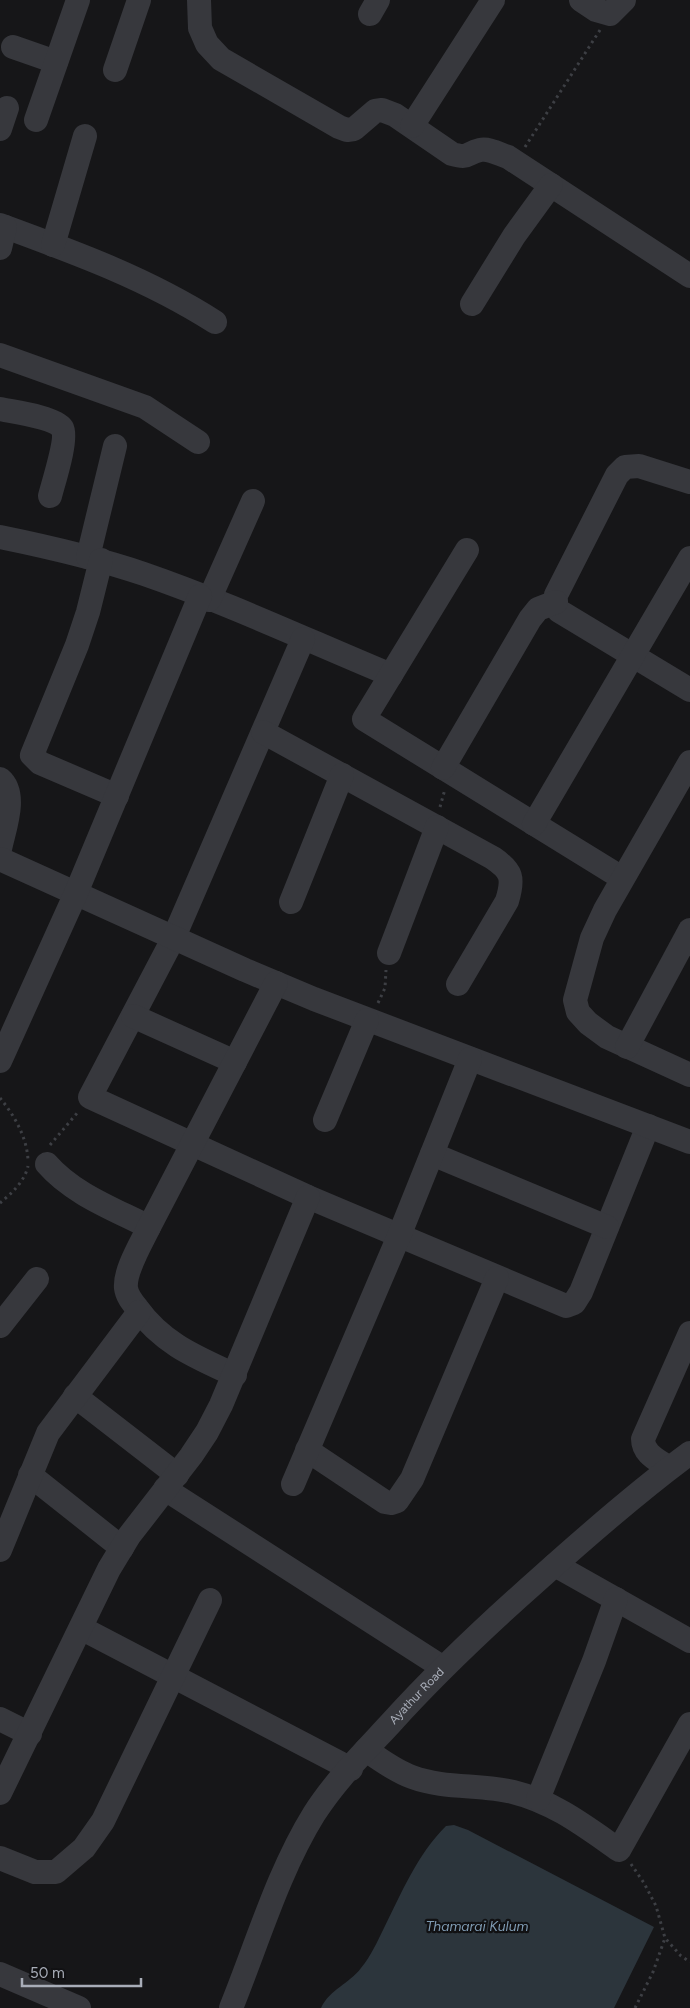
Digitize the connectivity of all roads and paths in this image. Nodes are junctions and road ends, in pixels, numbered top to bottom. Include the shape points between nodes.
1 (78, 0) edge
2 (139, 0) edge
3 (199, 0) edge
4 (494, 0) edge
5 (581, 0) edge
6 (617, 7) edge
7 (13, 48) dead end
8 (56, 62) junction
9 (115, 70) dead end
10 (36, 120) dead end
11 (412, 126) junction
12 (85, 136) dead end
13 (515, 162) junction
14 (551, 185) junction
15 (2, 233) edge
16 (54, 245) junction
17 (690, 276) edge
18 (472, 304) dead end
19 (215, 322) dead end
20 (0, 355) edge
21 (0, 409) edge
22 (198, 442) dead end
23 (115, 446) dead end
24 (690, 482) edge
25 (50, 496) dead end
26 (253, 502) dead end
27 (0, 537) edge
28 (467, 550) dead end
29 (690, 558) edge
30 (94, 559) junction
31 (204, 598) junction
32 (556, 602) junction
33 (303, 639) junction
34 (633, 656) junction
35 (391, 675) junction
36 (690, 690) edge
37 (263, 732) junction
38 (690, 762) edge
39 (447, 771) junction
40 (342, 775) junction
41 (0, 779) edge
42 (116, 796) junction
43 (534, 824) junction
44 (437, 827) junction
45 (0, 848) edge
46 (0, 859) edge
47 (622, 878) junction
48 (76, 893) junction
49 (291, 902) dead end
50 (690, 930) edge
51 (174, 937) junction
52 (389, 953) joint
53 (276, 983) junction
54 (458, 984) dead end
55 (132, 1016) junction
56 (367, 1020) junction
57 (627, 1047) junction
58 (470, 1059) junction
59 (0, 1061) edge
60 (235, 1062) junction
61 (690, 1075) edge
62 (90, 1097) junction
63 (0, 1098) edge
64 (325, 1120) dead end
65 (648, 1126) junction
66 (690, 1142) edge
67 (192, 1143) junction
68 (432, 1154) junction
69 (39, 1158) junction
70 (308, 1198) junction
71 (0, 1203) edge
72 (149, 1227) junction
73 (607, 1227) junction
74 (399, 1236) junction
75 (497, 1278) junction
76 (37, 1279) dead end
77 (140, 1312) junction
78 (0, 1326) edge
79 (690, 1333) edge
80 (235, 1375) junction
81 (75, 1396) junction
82 (307, 1450) junction
83 (690, 1453) edge
84 (669, 1468) junction
85 (30, 1475) junction
86 (171, 1482) junction
87 (293, 1484) dead end
88 (122, 1548) junction
89 (0, 1550) edge
90 (554, 1564) junction
91 (616, 1599) junction
92 (210, 1600) dead end
93 (81, 1628) junction
94 (690, 1641) edge
95 (442, 1667) junction
96 (173, 1676) junction
97 (0, 1719) edge
98 (690, 1724) edge
99 (30, 1734) junction
100 (366, 1750) junction
101 (351, 1768) junction
102 (0, 1793) edge
103 (538, 1799) junction
104 (619, 1850) junction
105 (0, 1858) edge
106 (665, 1938) junction
107 (690, 1962) edge
108 (0, 1974) edge
109 (79, 2008) edge
110 (231, 2008) edge
111 (635, 2008) edge

1 - 8 street
2 - 9 street
3 - 11 street via 200,28 207,44 221,59 241,71 347,130 354,130 375,111 382,110
4 - 11 street
5 - 6 street via 596,10
6 - 13 path
7 - 8 street
8 - 10 street
11 - 13 street via 452,154 462,156 490,150
12 - 16 street
13 - 14 street
14 - 17 street
14 - 18 street via 514,236
15 - 16 street
16 - 19 street via 136,278
20 - 22 street via 145,407
21 - 25 street via 45,419 64,432
23 - 30 street
24 - 32 street via 639,466 625,467 617,475 556,595
26 - 31 street
27 - 30 street
28 - 35 street
29 - 34 street
30 - 31 street
30 - 42 street via 88,612 78,645 32,756 40,763
31 - 33 street
31 - 42 street
32 - 34 street via 559,610
32 - 39 street via 538,610 530,619
33 - 35 street
33 - 37 street
34 - 36 street
34 - 43 street
35 - 39 street via 364,720
37 - 40 street
37 - 51 street
38 - 47 street
39 - 43 street
39 - 44 path
40 - 44 street
40 - 49 street
41 - 45 street via 8,789
42 - 48 street
43 - 47 street
44 - 52 street
44 - 54 street via 503,865 510,874 512,886 507,901
46 - 48 street
47 - 57 street via 592,938 575,1000 578,1012 588,1023
48 - 51 street
48 - 59 street
50 - 57 street
51 - 53 street
51 - 55 street
52 - 56 path via 385,988
53 - 56 street
53 - 60 street
55 - 60 street
55 - 62 street
56 - 58 street
56 - 64 street
57 - 61 street
58 - 65 street
58 - 68 street
60 - 67 street
62 - 67 street
62 - 69 path
63 - 69 path via 21,1131 28,1153
65 - 66 street
65 - 73 street
67 - 70 street
67 - 72 street
68 - 73 street
68 - 74 street
69 - 71 path
69 - 72 street via 70,1186
70 - 74 street
70 - 80 street
72 - 77 street via 126,1288 128,1297
73 - 75 street via 574,1303 566,1306 556,1303
74 - 75 street
74 - 82 street
75 - 82 street via 412,1479 397,1501 385,1502
76 - 78 street
77 - 80 street via 171,1343
77 - 81 street
79 - 84 street via 643,1439 647,1452
80 - 86 street via 207,1432
81 - 85 street via 48,1433
81 - 86 street
82 - 87 street
83 - 84 street, Ayathur Road
84 - 90 street, Ayathur Road
85 - 88 street
85 - 89 street
86 - 88 street
86 - 95 street
88 - 93 street
90 - 91 street
90 - 95 street, Ayathur Road
91 - 94 street
91 - 103 street
92 - 96 street
93 - 96 street
93 - 99 street
95 - 100 street, Ayathur Road
96 - 101 street
96 - 105 street via 104,1821 84,1848 56,1872 35,1872
97 - 99 street
98 - 104 street
99 - 102 street
100 - 101 street, Ayathur Road
100 - 103 street via 390,1766 426,1781 512,1791
101 - 110 street, Ayathur Road via 315,1812 299,1841
103 - 104 street
104 - 106 path via 644,1883 656,1906
106 - 107 path
106 - 111 path
108 - 109 street

